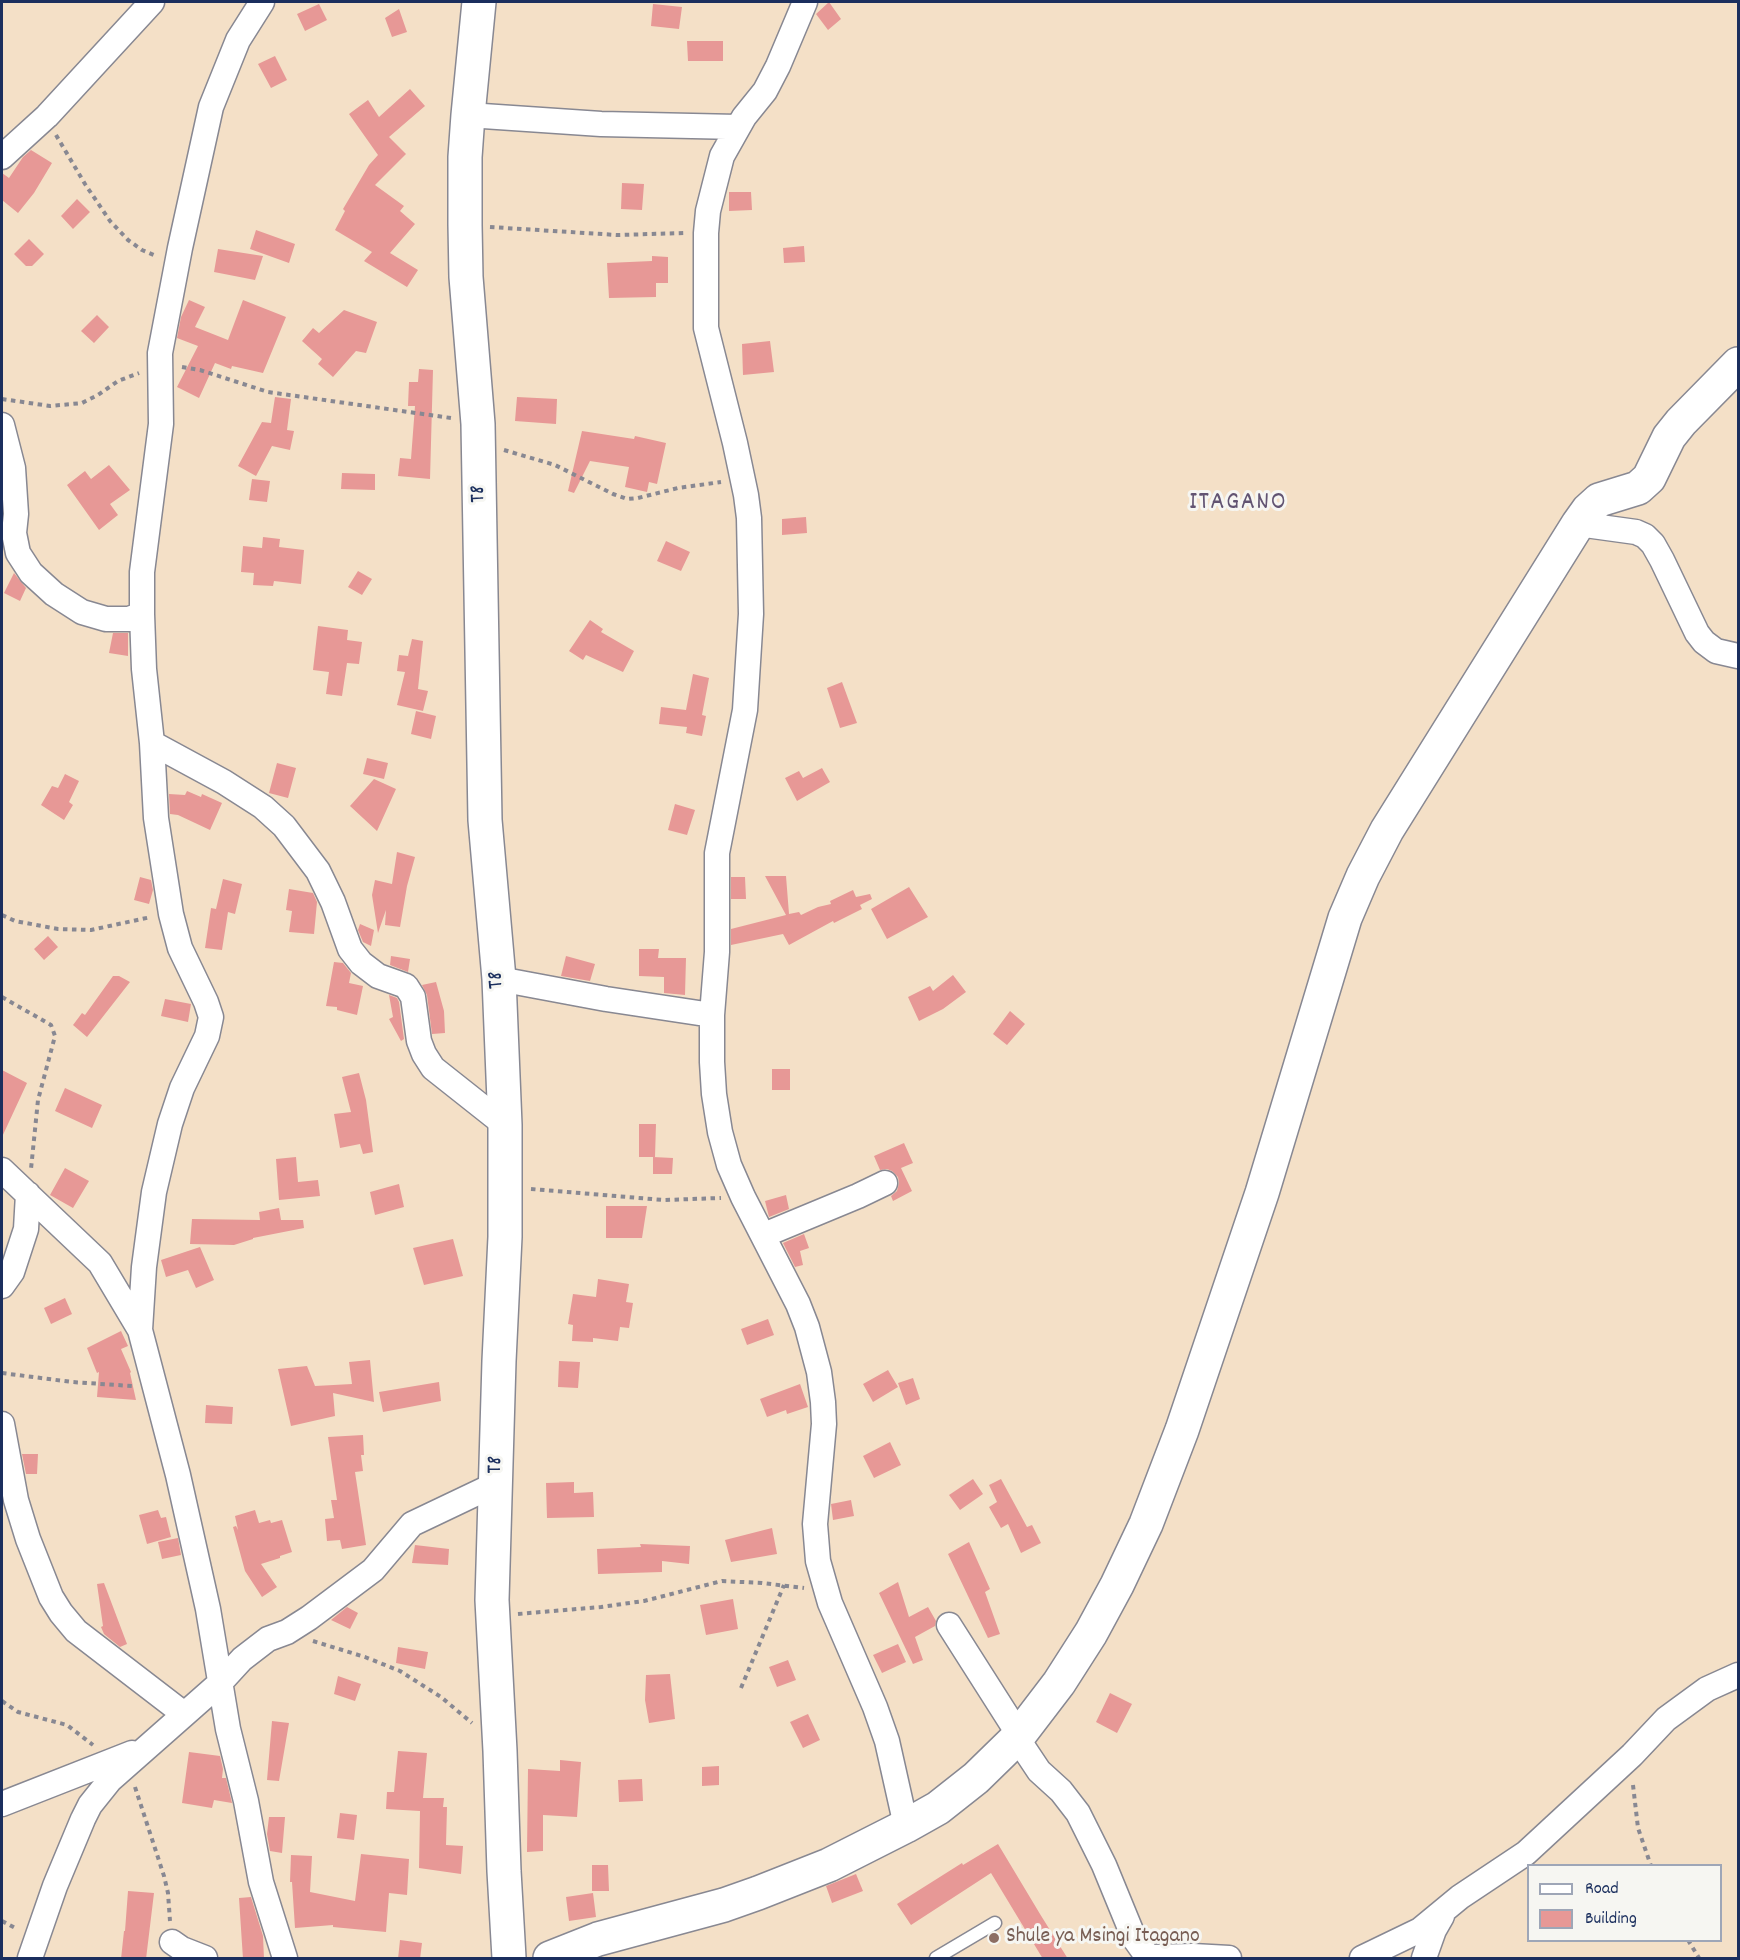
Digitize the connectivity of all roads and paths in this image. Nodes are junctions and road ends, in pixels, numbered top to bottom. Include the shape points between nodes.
1 (152, 2) edge
2 (262, 2) edge
3 (479, 2) edge
4 (805, 2) edge
5 (468, 115) junction
6 (46, 116) junction
7 (738, 127) junction
8 (2, 157) edge
9 (465, 225) junction
10 (706, 233) junction
11 (176, 265) junction
12 (1738, 364) edge
13 (159, 370) junction
14 (2, 399) edge
15 (2, 425) edge
16 (479, 434) junction
17 (743, 478) junction
18 (1578, 524) junction
19 (141, 614) junction
20 (1738, 657) edge
21 (152, 743) junction
22 (171, 914) junction
23 (2, 915) edge
24 (499, 979) junction
25 (2, 997) edge
26 (712, 1015) junction
27 (505, 1125) junction
28 (2, 1170) edge
29 (885, 1183) dead end
30 (505, 1187) junction
31 (28, 1194) junction
32 (743, 1197) junction
33 (764, 1235) junction
34 (2, 1286) edge
35 (140, 1330) junction
36 (2, 1373) edge
37 (154, 1385) junction
38 (2, 1424) edge
39 (496, 1484) junction
40 (784, 1585) junction
41 (826, 1590) junction
42 (493, 1616) junction
43 (949, 1625) dead end
44 (287, 1632) junction
45 (1738, 1675) edge
46 (220, 1683) junction
47 (741, 1688) dead end
48 (2, 1701) edge
49 (184, 1714) junction
50 (1018, 1736) junction
51 (500, 1751) junction
52 (1632, 1755) junction
53 (122, 1762) junction
54 (2, 1804) edge
55 (906, 1826) junction
56 (1650, 1864) edge
57 (1446, 1908) junction
58 (995, 1923) dead end
59 (172, 1942) joint
60 (1689, 1942) edge
61 (30, 1959) edge
62 (205, 1959) edge
63 (285, 1959) edge
64 (509, 1959) edge
65 (550, 1959) edge
66 (936, 1959) edge
67 (1229, 1959) edge
68 (1362, 1959) edge
69 (1424, 1959) edge
70 (1699, 1959) edge

1 - 6 street
2 - 11 street via 238,40 211,107
3 - 5 street, T8
4 - 7 street via 765,91
5 - 7 street via 601,124
5 - 9 street, T8
6 - 8 street
6 - 11 path via 110,221 142,250
7 - 10 street via 722,156
9 - 10 path via 617,235
9 - 16 street, T8
10 - 17 street via 706,328
11 - 13 street
12 - 18 street via 1681,422 1649,478 1638,488 1599,500
13 - 14 path via 134,373 82,403 50,406
13 - 16 path via 187,367 276,393 436,415
13 - 19 street via 161,424 142,572
15 - 19 street via 13,468 14,533 18,553 31,573 82,612 106,619 129,619
16 - 17 path via 512,452 555,465 627,499
16 - 24 street, T8 via 483,769
17 - 26 street via 749,518 750,655 740,742 717,853 717,952
18 - 20 street via 1645,536 1662,560 1696,633 1716,651
18 - 50 street via 1387,830 1363,876 1345,918 1262,1193 1146,1524 1091,1633
19 - 21 street
21 - 22 street via 156,818
21 - 27 street via 224,782 285,826 318,871 350,949 378,976 406,986 413,997 419,1041 433,1068
22 - 23 path via 91,930 58,929
22 - 35 street via 180,948 211,1017 207,1036 170,1124 154,1192
24 - 26 street
24 - 27 street, T8
25 - 31 path via 51,1025 55,1036 38,1100
26 - 32 street via 714,1094 720,1132
27 - 30 street, T8
28 - 31 street
29 - 33 street
30 - 32 path via 664,1200
30 - 39 street, T8
31 - 34 street via 26,1229 12,1272
31 - 35 street via 100,1263
32 - 33 street
33 - 41 street via 798,1304 819,1372 824,1424 815,1524 818,1561
35 - 37 street
36 - 37 path via 123,1387
37 - 46 street via 208,1609
38 - 49 street via 16,1500 28,1539 61,1613 84,1637
39 - 42 street, T8
39 - 44 street via 412,1524 373,1570
40 - 41 path
40 - 42 path via 722,1581 601,1607
40 - 47 path
41 - 55 street via 883,1730
42 - 51 street, T8
43 - 50 street
44 - 46 street via 268,1639
44 - 51 path via 400,1671 441,1697
45 - 52 street via 1707,1689 1666,1719
46 - 49 street
46 - 63 street via 261,1882
48 - 53 path via 18,1712 67,1725
49 - 53 street via 146,1748
50 - 55 street via 969,1784
50 - 67 street via 1039,1771 1078,1813 1134,1938 1144,1952 1151,1957
51 - 64 street, T8
52 - 56 path via 1634,1810
52 - 57 street via 1526,1853
53 - 54 street
53 - 59 path via 136,1787 164,1876
53 - 61 street via 83,1819
55 - 65 street via 768,1890 598,1939
57 - 68 street via 1411,1935
57 - 69 street
58 - 66 lane
59 - 62 street
60 - 70 path

